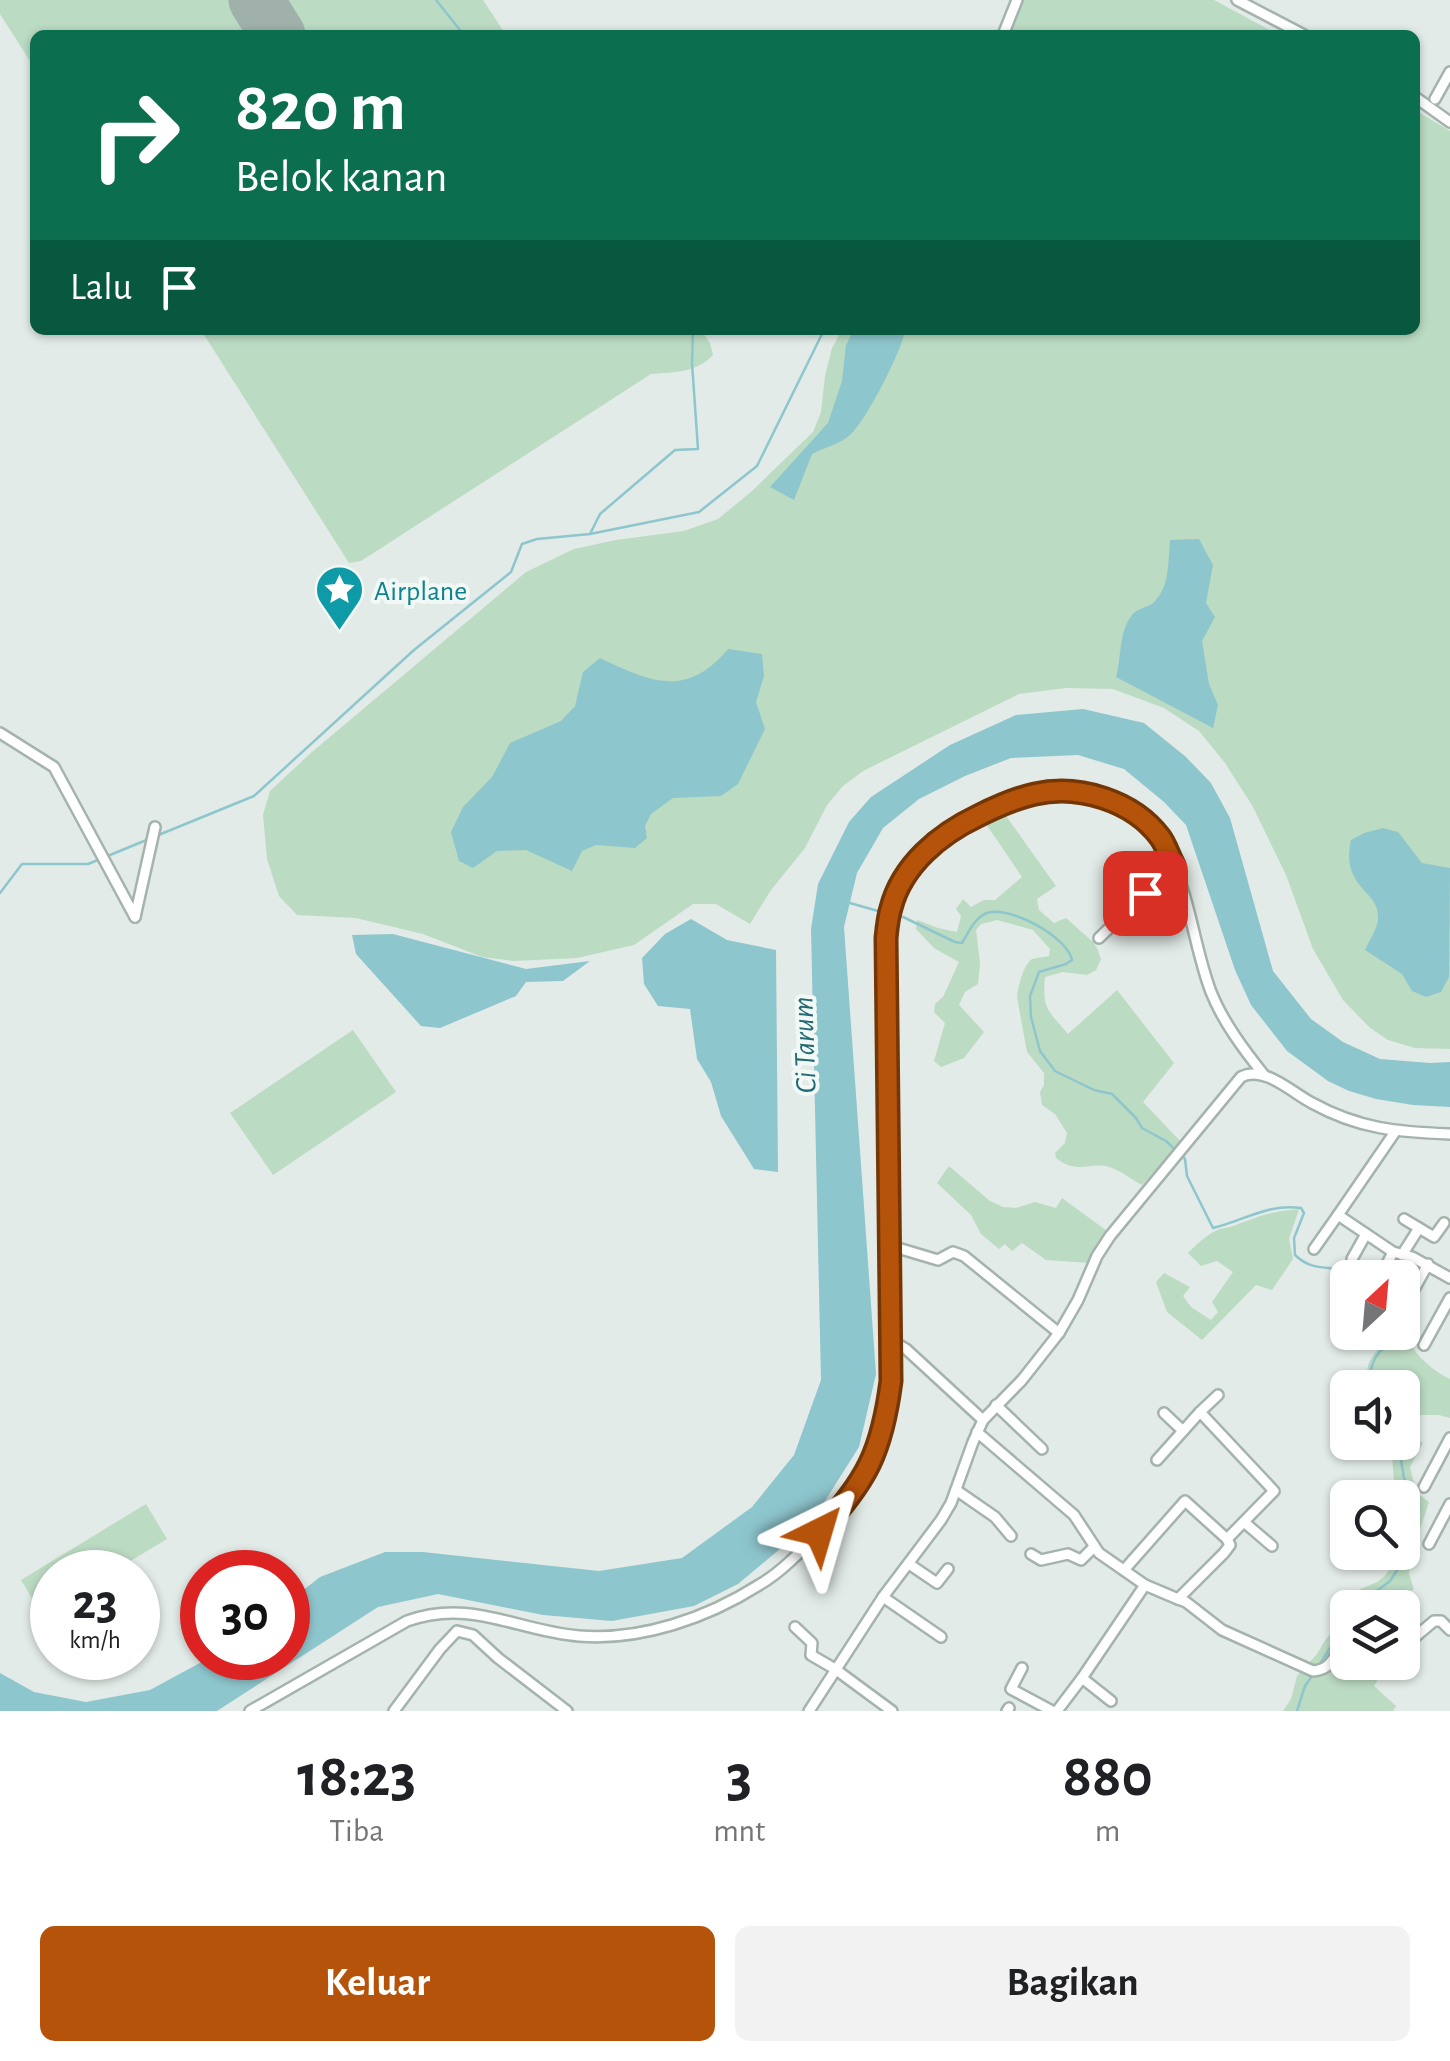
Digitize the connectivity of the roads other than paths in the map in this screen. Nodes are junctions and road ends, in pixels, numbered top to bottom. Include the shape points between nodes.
1 (1017, 0) edge
2 (1237, 0) edge
3 (1004, 30) edge
4 (1294, 30) edge
5 (1450, 72) edge
6 (1436, 99) dead end
7 (1420, 101) edge
8 (1450, 122) edge
9 (0, 733) edge
10 (155, 827) dead end
11 (1174, 865) junction
12 (1099, 938) dead end
13 (1264, 1075) junction
14 (1396, 1132) junction
15 (1450, 1134) edge
16 (1338, 1215) junction
17 (1404, 1219) dead end
18 (1444, 1224) dead end
19 (1419, 1228) junction
20 (1366, 1234) junction
21 (891, 1246) junction
22 (1314, 1249) dead end
23 (1398, 1254) junction
24 (1352, 1259) dead end
25 (1394, 1260) edge
26 (1428, 1264) junction
27 (1450, 1278) edge
28 (1420, 1279) edge
29 (1450, 1298) edge
30 (1059, 1334) junction
31 (891, 1340) junction
32 (1424, 1344) dead end
33 (1218, 1395) dead end
34 (996, 1405) junction
35 (1200, 1412) junction
36 (1164, 1413) dead end
37 (984, 1420) junction
38 (1183, 1431) junction
39 (977, 1432) junction
40 (1450, 1438) edge
41 (1042, 1449) dead end
42 (1157, 1460) dead end
43 (1424, 1487) dead end
44 (956, 1490) junction
45 (1450, 1504) edge
46 (1244, 1522) junction
47 (1011, 1536) dead end
48 (1227, 1539) junction
49 (1429, 1544) dead end
50 (1272, 1546) dead end
51 (1094, 1548) junction
52 (1031, 1554) dead end
53 (909, 1564) junction
54 (948, 1569) dead end
55 (1124, 1570) junction
56 (1145, 1585) junction
57 (883, 1597) junction
58 (1178, 1599) junction
59 (450, 1612) junction
60 (795, 1628) dead end
61 (1450, 1630) edge
62 (457, 1631) junction
63 (1420, 1633) edge
64 (941, 1637) dead end
65 (1330, 1664) edge
66 (1022, 1668) dead end
67 (835, 1669) junction
68 (1082, 1678) junction
69 (1111, 1701) dead end
70 (250, 1711) edge
71 (394, 1711) edge
72 (567, 1711) edge
73 (809, 1711) edge
74 (892, 1711) edge
75 (1054, 1711) edge

1 - 3 street
2 - 4 street
5 - 6 street
7 - 8 street
9 - 10 street via 54,767 136,917
11 - 12 street
11 - 13 street via 1213,998
11 - 21 street via 1150,826 1116,803 1038,793 961,824 936,840 908,873 888,921
13 - 14 street via 1346,1120
13 - 30 street via 1240,1077 1102,1247
14 - 15 street
14 - 16 street
16 - 20 street
16 - 22 street
17 - 19 street
18 - 19 street via 1434,1237
19 - 23 street
20 - 23 street
20 - 24 street
21 - 30 street via 934,1259 953,1252 964,1256
21 - 31 street
23 - 25 street
23 - 26 street
26 - 27 street
26 - 28 street
29 - 32 street
30 - 34 street
31 - 37 street
31 - 59 street via 887,1414 864,1476 826,1524 760,1585 692,1618 629,1634 577,1636
33 - 35 street
34 - 37 street
34 - 41 street
35 - 38 street
35 - 46 street via 1274,1488
36 - 38 street
37 - 39 street
38 - 42 street
39 - 44 street
39 - 51 street via 1074,1515
40 - 43 street
44 - 47 street
44 - 53 street
45 - 49 street
46 - 48 street
46 - 50 street
48 - 55 street via 1184,1501
48 - 58 street via 1230,1545
51 - 52 street via 1081,1560
51 - 55 street
53 - 54 street via 937,1583
53 - 57 street
55 - 56 street
56 - 58 street
56 - 68 street
57 - 64 street
57 - 67 street
58 - 65 street via 1222,1630 1312,1671
59 - 62 street
59 - 70 street via 407,1621
60 - 67 street via 812,1643 811,1655
61 - 63 street via 1434,1621
62 - 71 street
62 - 72 street via 473,1635
66 - 75 street via 1011,1690
67 - 73 street
67 - 74 street
68 - 69 street
68 - 75 street

